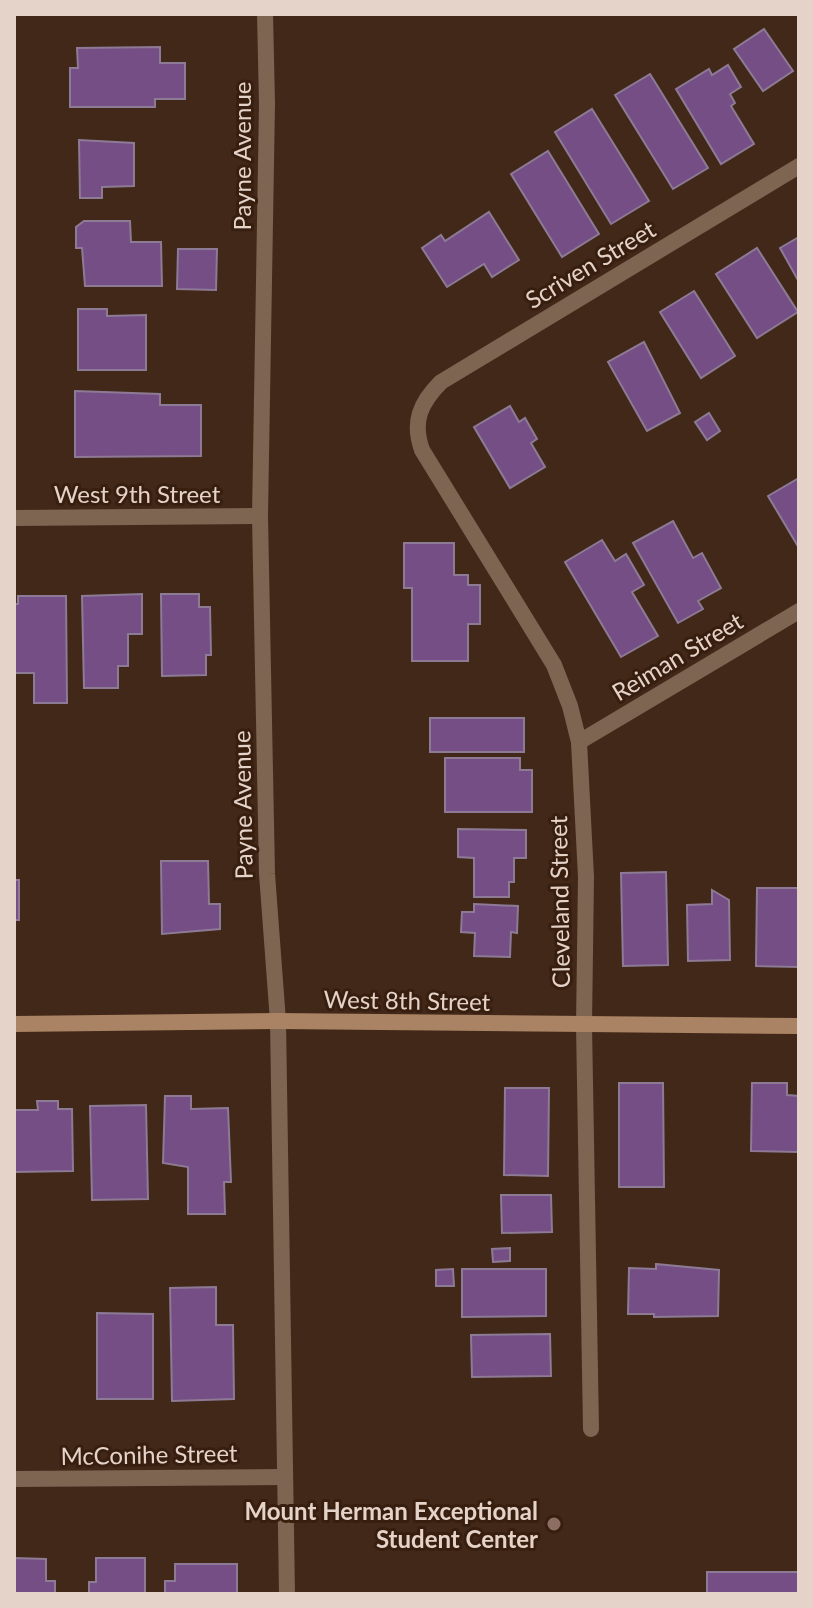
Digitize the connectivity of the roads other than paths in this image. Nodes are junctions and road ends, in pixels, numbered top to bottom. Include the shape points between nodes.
1 (265, 14) edge
2 (799, 166) edge
3 (418, 416) joint
4 (260, 516) junction
5 (14, 518) edge
6 (799, 611) edge
7 (579, 742) junction
8 (278, 1021) junction
9 (14, 1024) edge
10 (584, 1025) junction
11 (799, 1026) edge
12 (591, 1429) dead end
13 (284, 1477) junction
14 (14, 1479) edge
15 (287, 1594) edge

1 - 4 street, Payne Avenue
2 - 3 street, Scriven Street via 441,382 426,397
3 - 7 street, Cleveland Street via 416,434 422,450 554,665
4 - 5 street, West 9th Street
4 - 8 street, Payne Avenue via 267,874
6 - 7 street, Reiman Street
7 - 10 street, Cleveland Street via 586,877
8 - 9 street, West 8th Street
8 - 10 street, West 8th Street
8 - 13 street, Payne Avenue
10 - 11 street, West 8th Street
10 - 12 street, Cleveland Street
13 - 14 street, McConihe Street
13 - 15 street, Payne Avenue

